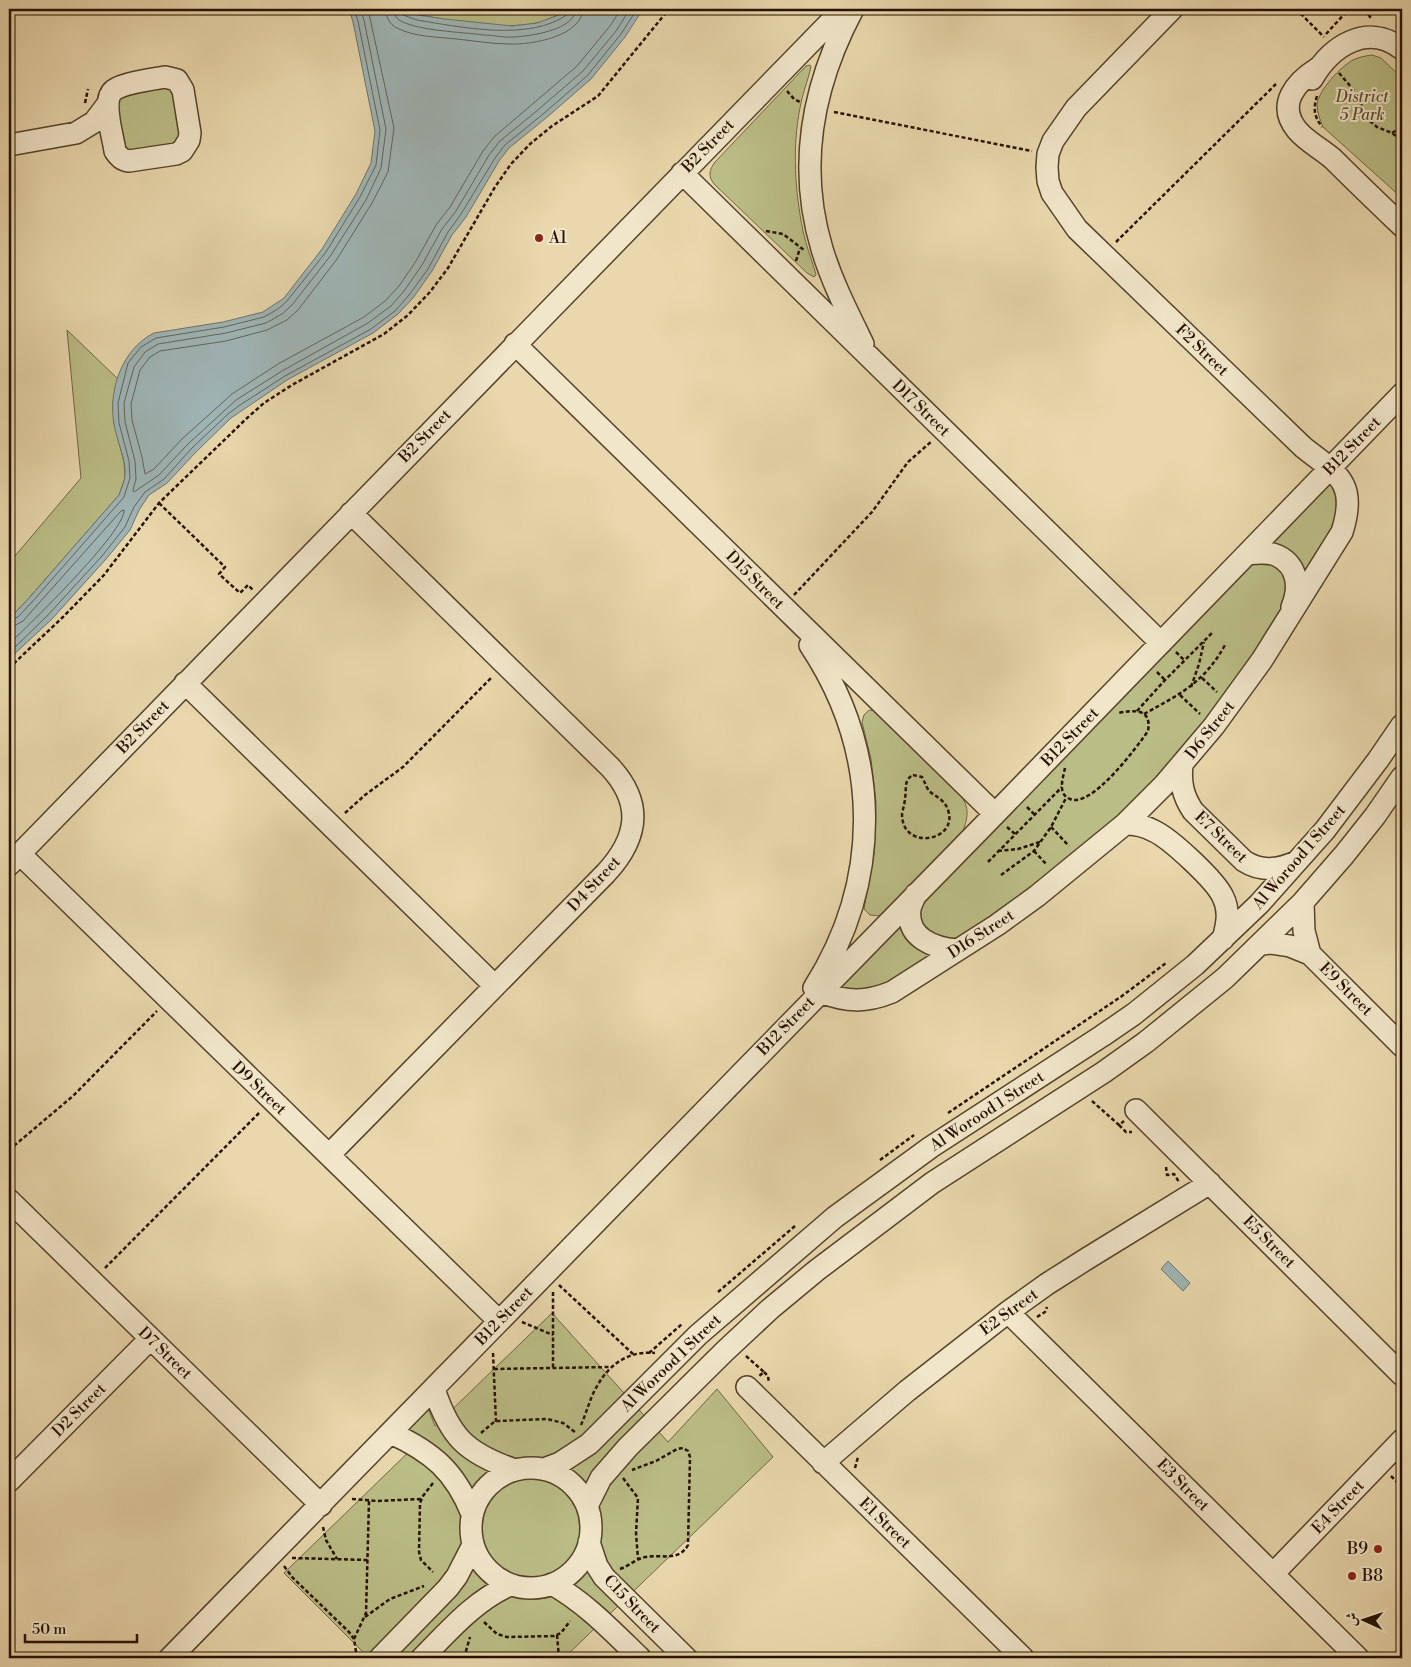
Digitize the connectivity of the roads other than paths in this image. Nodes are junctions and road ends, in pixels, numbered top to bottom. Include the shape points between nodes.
1 (843, 9) edge
2 (853, 9) edge
3 (1172, 9) edge
4 (1402, 47) edge
5 (107, 105) junction
6 (1076, 108) junction
7 (76, 133) junction
8 (9, 144) edge
9 (116, 151) junction
10 (682, 173) junction
11 (1402, 226) edge
12 (1077, 229) junction
13 (515, 344) junction
14 (868, 355) junction
15 (1402, 394) edge
16 (1330, 467) junction
17 (351, 513) junction
18 (1247, 554) junction
19 (786, 610) junction
20 (1284, 626) junction
21 (1166, 645) junction
22 (185, 683) junction
23 (1402, 725) edge
24 (1182, 765) junction
25 (1402, 777) edge
26 (999, 818) junction
27 (1124, 824) junction
28 (14, 859) edge
29 (1296, 862) junction
30 (916, 894) junction
31 (1303, 902) junction
32 (1223, 939) junction
33 (1262, 944) junction
34 (957, 950) junction
35 (1310, 954) junction
36 (495, 986) junction
37 (820, 992) junction
38 (796, 1017) junction
39 (1402, 1046) edge
40 (1136, 1110) road end
41 (329, 1156) junction
42 (1210, 1183) junction
43 (9, 1200) edge
44 (1008, 1312) junction
45 (498, 1322) junction
46 (150, 1339) junction
47 (1402, 1375) edge
48 (747, 1387) dead end
49 (434, 1388) junction
50 (391, 1433) junction
51 (1402, 1440) edge
52 (823, 1463) junction
53 (544, 1469) junction
54 (514, 1470) junction
55 (9, 1481) edge
56 (321, 1505) junction
57 (587, 1506) junction
58 (472, 1514) junction
59 (589, 1542) junction
60 (473, 1545) junction
61 (1273, 1574) junction
62 (552, 1584) junction
63 (510, 1585) junction
64 (170, 1658) edge
65 (380, 1658) edge
66 (422, 1658) edge
67 (640, 1658) edge
68 (686, 1658) edge
69 (1023, 1658) edge
70 (1358, 1658) edge

1 - 10 street, B2 Street
2 - 14 street via 827,66 816,108 810,158 811,189 822,249
3 - 6 street, F2 Street
4 - 11 street via 1367,37 1350,41 1299,82 1289,100 1289,111 1298,130
5 - 7 street via 94,122
5 - 9 street
5 - 9 street via 110,94 120,87 165,77 176,80 184,90 190,133 182,151 129,162 118,156
6 - 12 street, F2 Street via 1053,141 1047,167 1052,193
6 - 12 street, F2 Street via 1050,127 1036,152 1034,168 1042,197 1051,209
7 - 8 street
7 - 9 street via 98,138
10 - 13 street, B2 Street
10 - 14 street, D17 Street
12 - 16 street, F2 Street via 1303,447
13 - 17 street, B2 Street
13 - 19 street, D15 Street
14 - 21 street, D17 Street
15 - 16 street, B12 Street
16 - 18 street, B12 Street
16 - 20 street, D6 Street via 1339,476 1345,490 1347,519
17 - 22 street, B2 Street
17 - 36 street, D4 Street via 620,778 629,797 633,818 631,834 617,862
18 - 20 street, D6 Street via 1277,556 1289,564 1296,576 1297,590
18 - 21 street, B12 Street
19 - 26 street, D15 Street
19 - 38 street via 834,685 847,716 863,782 865,816 854,900 839,940
20 - 24 street, D6 Street via 1238,693
21 - 26 street, B12 Street
22 - 28 street, B2 Street
22 - 36 street
23 - 29 street, Al Worood 1 Street via 1352,795
24 - 27 street, D6 Street
24 - 29 street, E7 Street via 1180,778 1187,802 1244,861 1263,869 1285,867
25 - 31 street, Al Worood 1 Street
26 - 30 street, B12 Street
27 - 32 street via 1146,827 1164,837 1210,879 1224,897 1227,925
27 - 34 street, D16 Street via 1037,896
28 - 41 street, D9 Street via 168,999
29 - 32 street, Al Worood 1 Street
30 - 34 street via 910,910 918,935 940,949
30 - 37 street, B12 Street
31 - 33 street, Al Worood 1 Street
31 - 35 street, E9 Street via 1304,931
32 - 53 street, Al Worood 1 Street via 1165,990 1102,1036 931,1147 857,1200 750,1289 672,1360 590,1444
33 - 35 street, E9 Street via 1290,946
33 - 57 street, Al Worood 1 Street via 1146,1042 932,1183 797,1287 725,1351 628,1447 600,1478
34 - 37 street, D16 Street via 878,998 849,1000
35 - 39 street, E9 Street
36 - 41 street, D4 Street
37 - 38 street, B12 Street
38 - 45 street, B12 Street via 551,1274
40 - 42 street, E5 Street
41 - 45 street, D9 Street
42 - 44 street, E2 Street via 1080,1263
42 - 47 street, E5 Street
43 - 46 street, D7 Street
44 - 52 street, E2 Street via 907,1390
44 - 61 street, E3 Street
45 - 49 street, B12 Street
46 - 55 street, D2 Street
46 - 56 street, D7 Street
48 - 52 street, E1 Street
49 - 50 street, B12 Street
49 - 54 street via 443,1416 458,1438 482,1456
50 - 56 street, B12 Street
50 - 58 street via 431,1454 461,1490
51 - 61 street, E4 Street
52 - 69 street, E1 Street
53 - 54 street
53 - 57 street via 562,1476 577,1489
54 - 58 street via 487,1486
56 - 64 street, B12 Street via 280,1558
57 - 59 street via 591,1524
58 - 60 street
59 - 62 street via 576,1568
59 - 68 street, C15 Street via 604,1577
60 - 63 street via 481,1562 493,1575
60 - 65 street via 448,1588
61 - 70 street, E3 Street
62 - 63 street via 531,1588
62 - 67 street, C15 Street via 591,1610
63 - 66 street via 495,1591 469,1610

